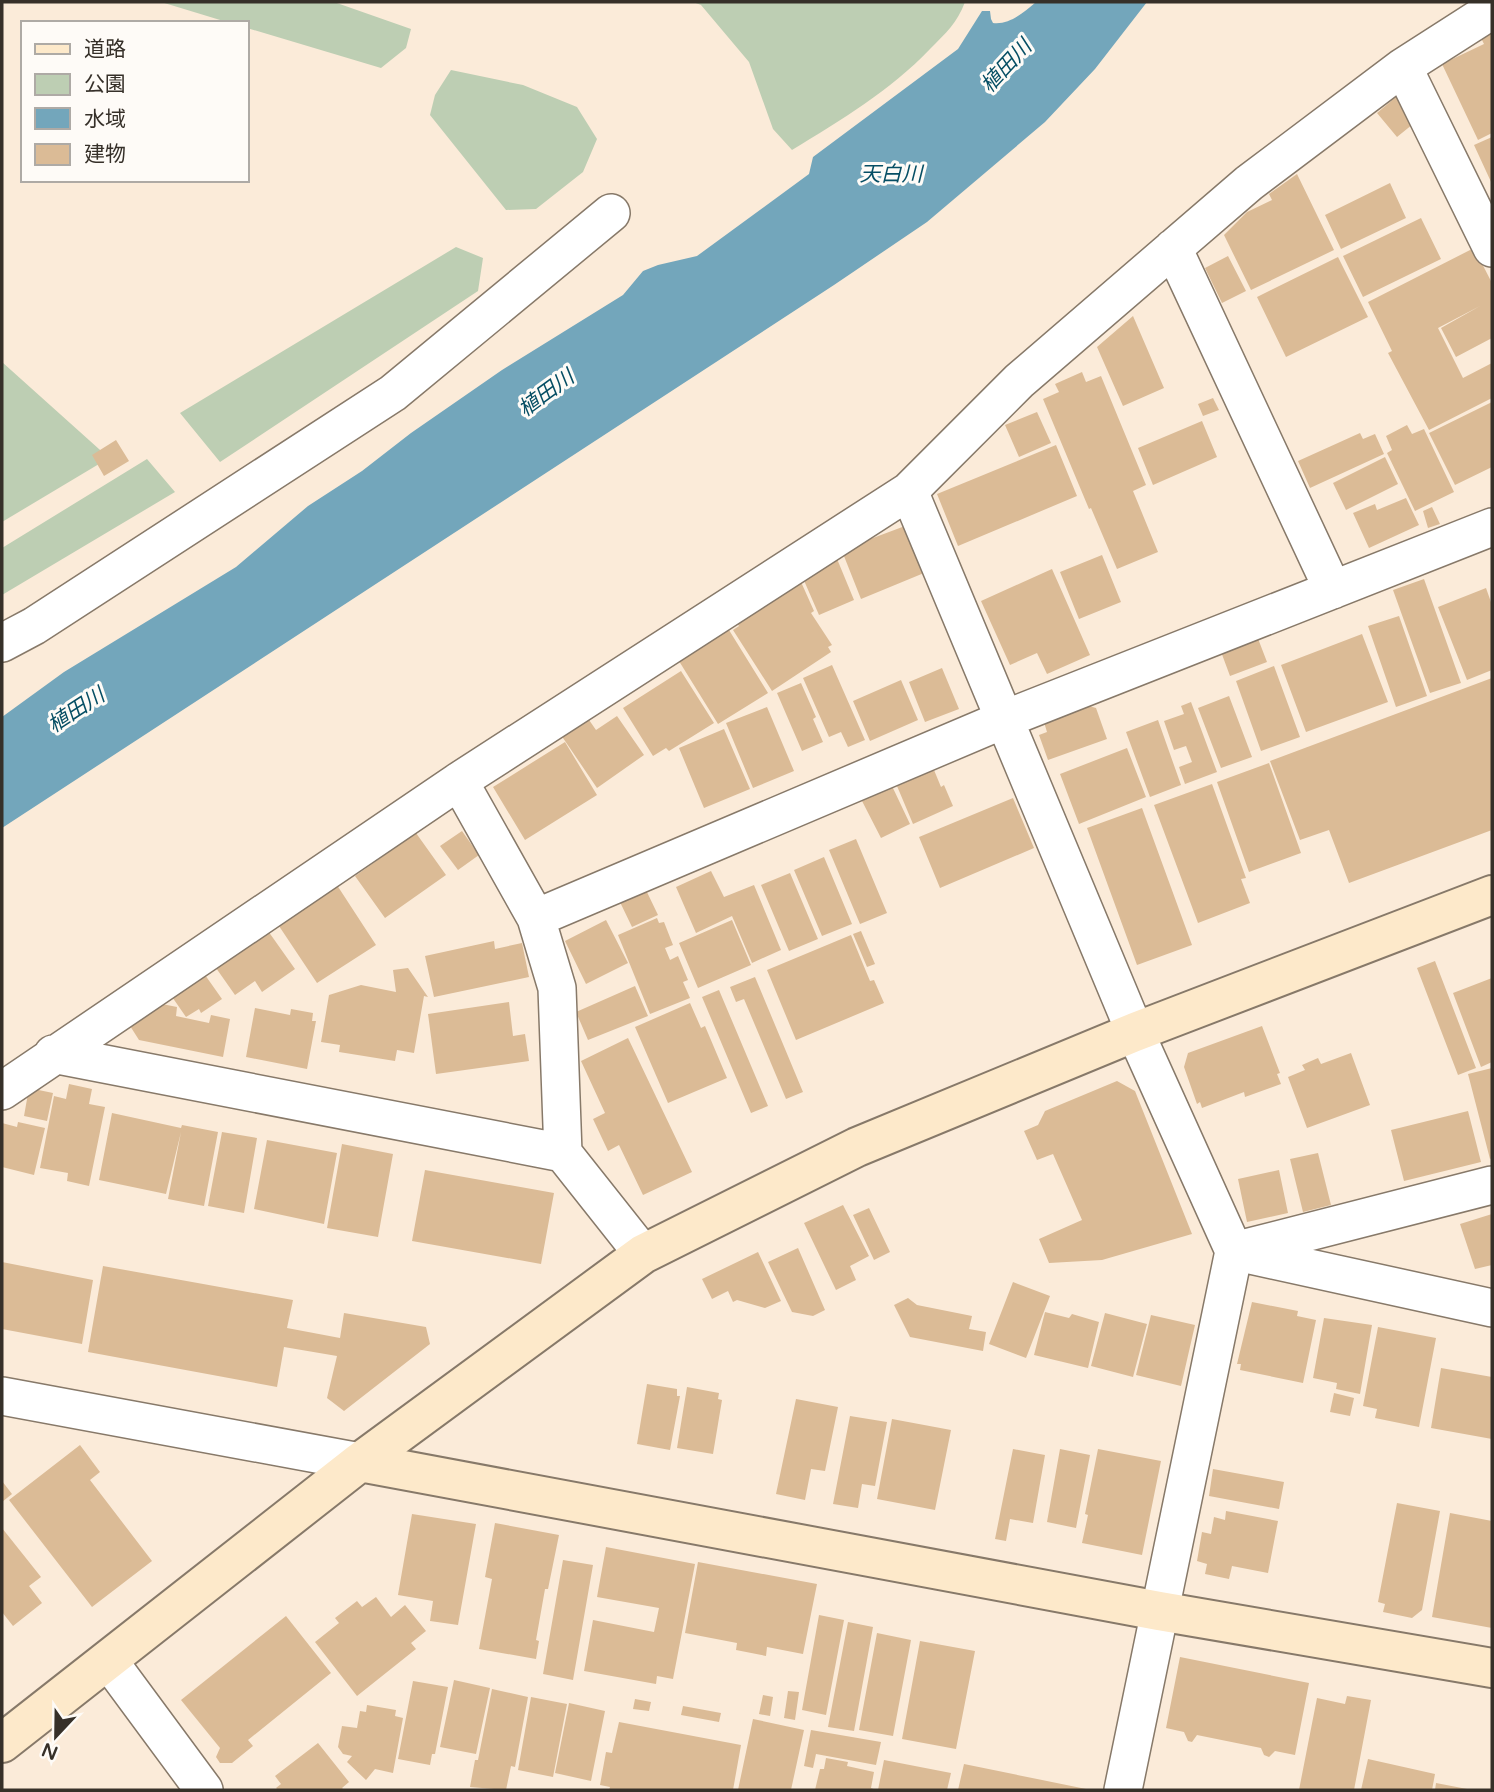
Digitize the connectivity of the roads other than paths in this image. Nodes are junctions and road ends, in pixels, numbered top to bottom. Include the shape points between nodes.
1 (1492, 10) edge
2 (1404, 67) junction
3 (611, 213) dead end
4 (1173, 248) junction
5 (1492, 248) edge
6 (909, 491) junction
7 (1492, 527) edge
8 (1333, 590) junction
9 (2, 643) edge
10 (1005, 719) junction
11 (459, 781) junction
12 (1492, 895) edge
13 (536, 918) junction
14 (1135, 1032) junction
15 (53, 1055) junction
16 (2, 1091) edge
17 (564, 1153) junction
18 (1492, 1185) edge
19 (1234, 1251) junction
20 (643, 1254) junction
21 (1492, 1307) edge
22 (2, 1396) edge
23 (359, 1462) junction
24 (1159, 1611) junction
25 (108, 1660) junction
26 (1492, 1668) edge
27 (2, 1743) edge
28 (204, 1790) edge
29 (1123, 1790) edge

1 - 2 street
2 - 4 street via 1249,183
2 - 5 street
3 - 9 street via 393,393
4 - 6 street via 1019,381
4 - 8 street
6 - 10 street
6 - 11 street
7 - 8 street
8 - 10 street
10 - 13 street
10 - 14 street
11 - 13 street
11 - 15 street
12 - 14 street
13 - 17 street via 557,988
14 - 19 street
14 - 20 street via 857,1147
15 - 16 street
15 - 17 street
17 - 20 street
18 - 19 street
19 - 21 street
19 - 24 street
20 - 23 street
22 - 23 street
23 - 24 street
23 - 25 street
24 - 26 street
24 - 29 street
25 - 27 street
25 - 28 street

